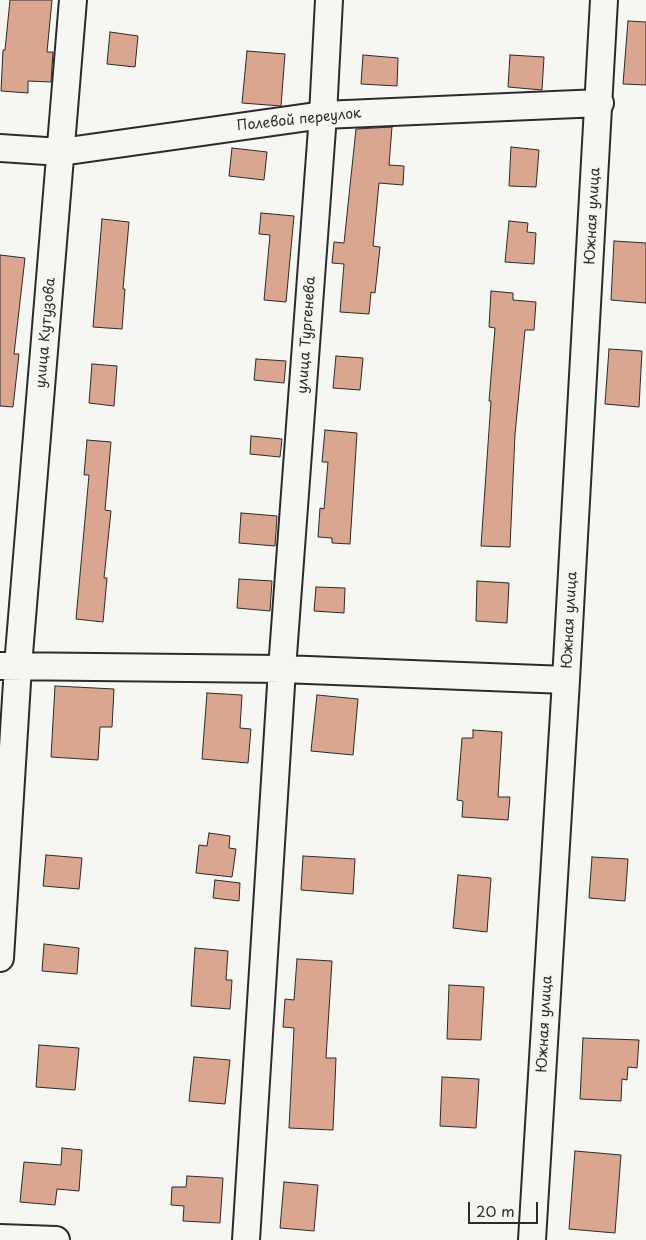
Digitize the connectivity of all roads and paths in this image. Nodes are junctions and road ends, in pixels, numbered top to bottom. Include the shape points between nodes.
1 (72, 0) edge
2 (329, 0) edge
3 (604, 0) edge
4 (600, 103) junction
5 (323, 115) junction
6 (0, 148) edge
7 (61, 152) junction
8 (9, 666) edge
9 (282, 669) junction
10 (566, 680) junction
11 (0, 958) edge
12 (0, 1238) edge
13 (56, 1240) edge
14 (246, 1240) edge
15 (532, 1240) edge

1 - 7 street, улица Кутузова
2 - 5 street, улица Тургенева
3 - 4 street, Южная улица
4 - 5 street, Полевой переулок
4 - 10 street, Южная улица
5 - 7 street, Полевой переулок
5 - 9 street, улица Тургенева
6 - 7 street, Полевой переулок
7 - 8 street, улица Кутузова
8 - 9 street
8 - 11 street, улица Кутузова
9 - 10 street
9 - 14 street, улица Тургенева
10 - 15 street, Южная улица
12 - 13 street

